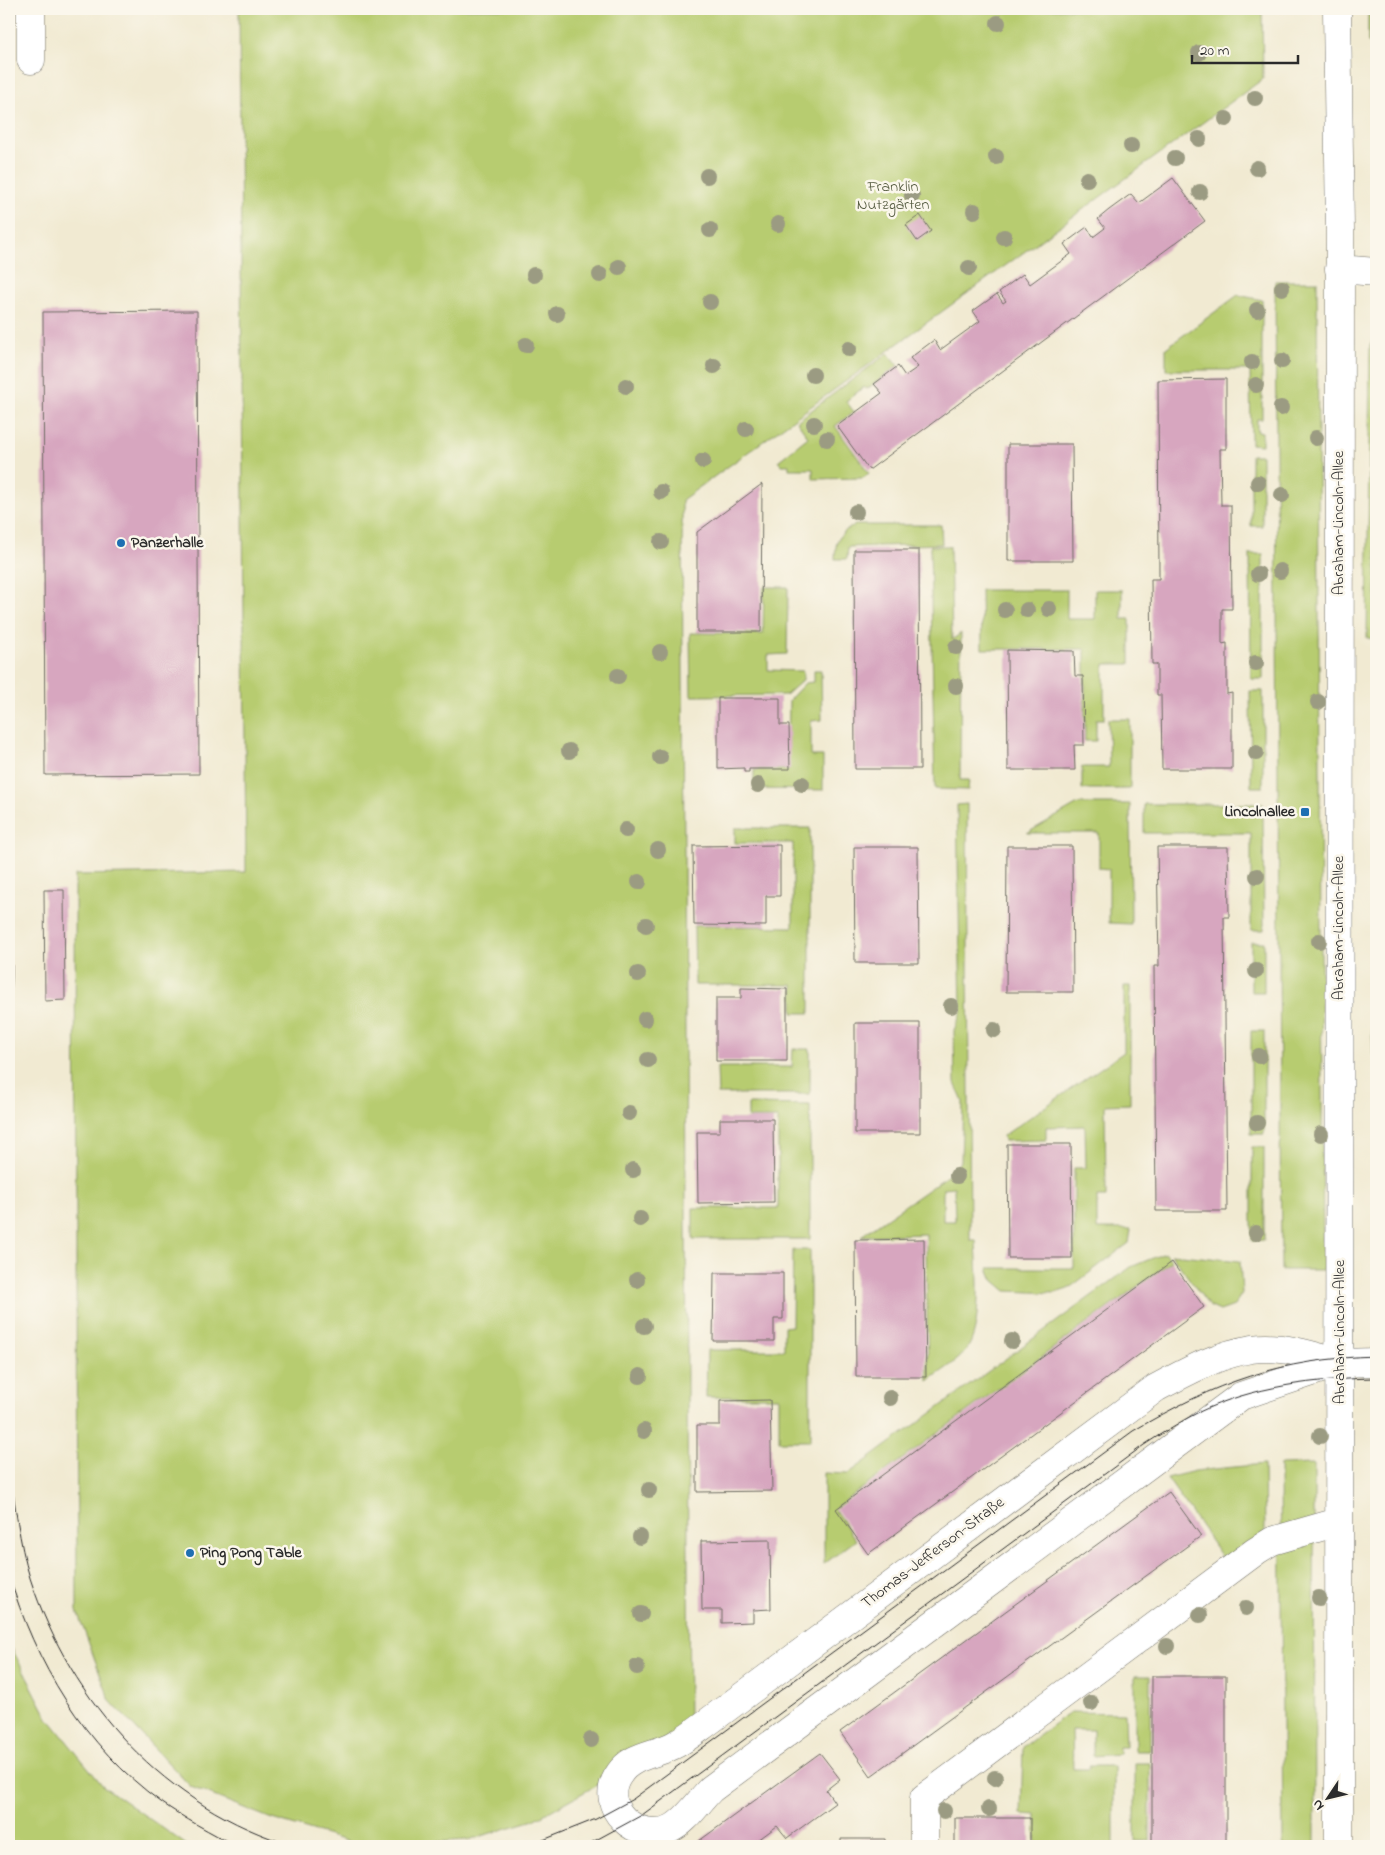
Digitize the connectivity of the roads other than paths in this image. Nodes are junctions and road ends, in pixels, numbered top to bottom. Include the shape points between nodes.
1 (30, 9) edge
2 (1337, 9) edge
3 (31, 60) dead end
4 (1339, 269) junction
5 (1376, 272) edge
6 (1376, 1362) edge
7 (1339, 1363) junction
8 (1338, 1522) junction
9 (654, 1840) edge
10 (924, 1846) edge
11 (1339, 1846) edge

1 - 3 street
2 - 4 street, Abraham-Lincoln-Allee
4 - 5 street
4 - 7 street, Abraham-Lincoln-Allee
6 - 7 street, Thomas-Jefferson-Straße
7 - 8 street, Abraham-Lincoln-Allee
7 - 9 street, Thomas-Jefferson-Straße via 1242,1396 711,1789
7 - 9 street, Thomas-Jefferson-Straße via 1293,1351 1253,1349 1203,1364 1156,1388 676,1745 635,1759 619,1774 614,1788 614,1803 627,1824
8 - 10 street via 1272,1541 924,1798
8 - 11 street, Abraham-Lincoln-Allee

